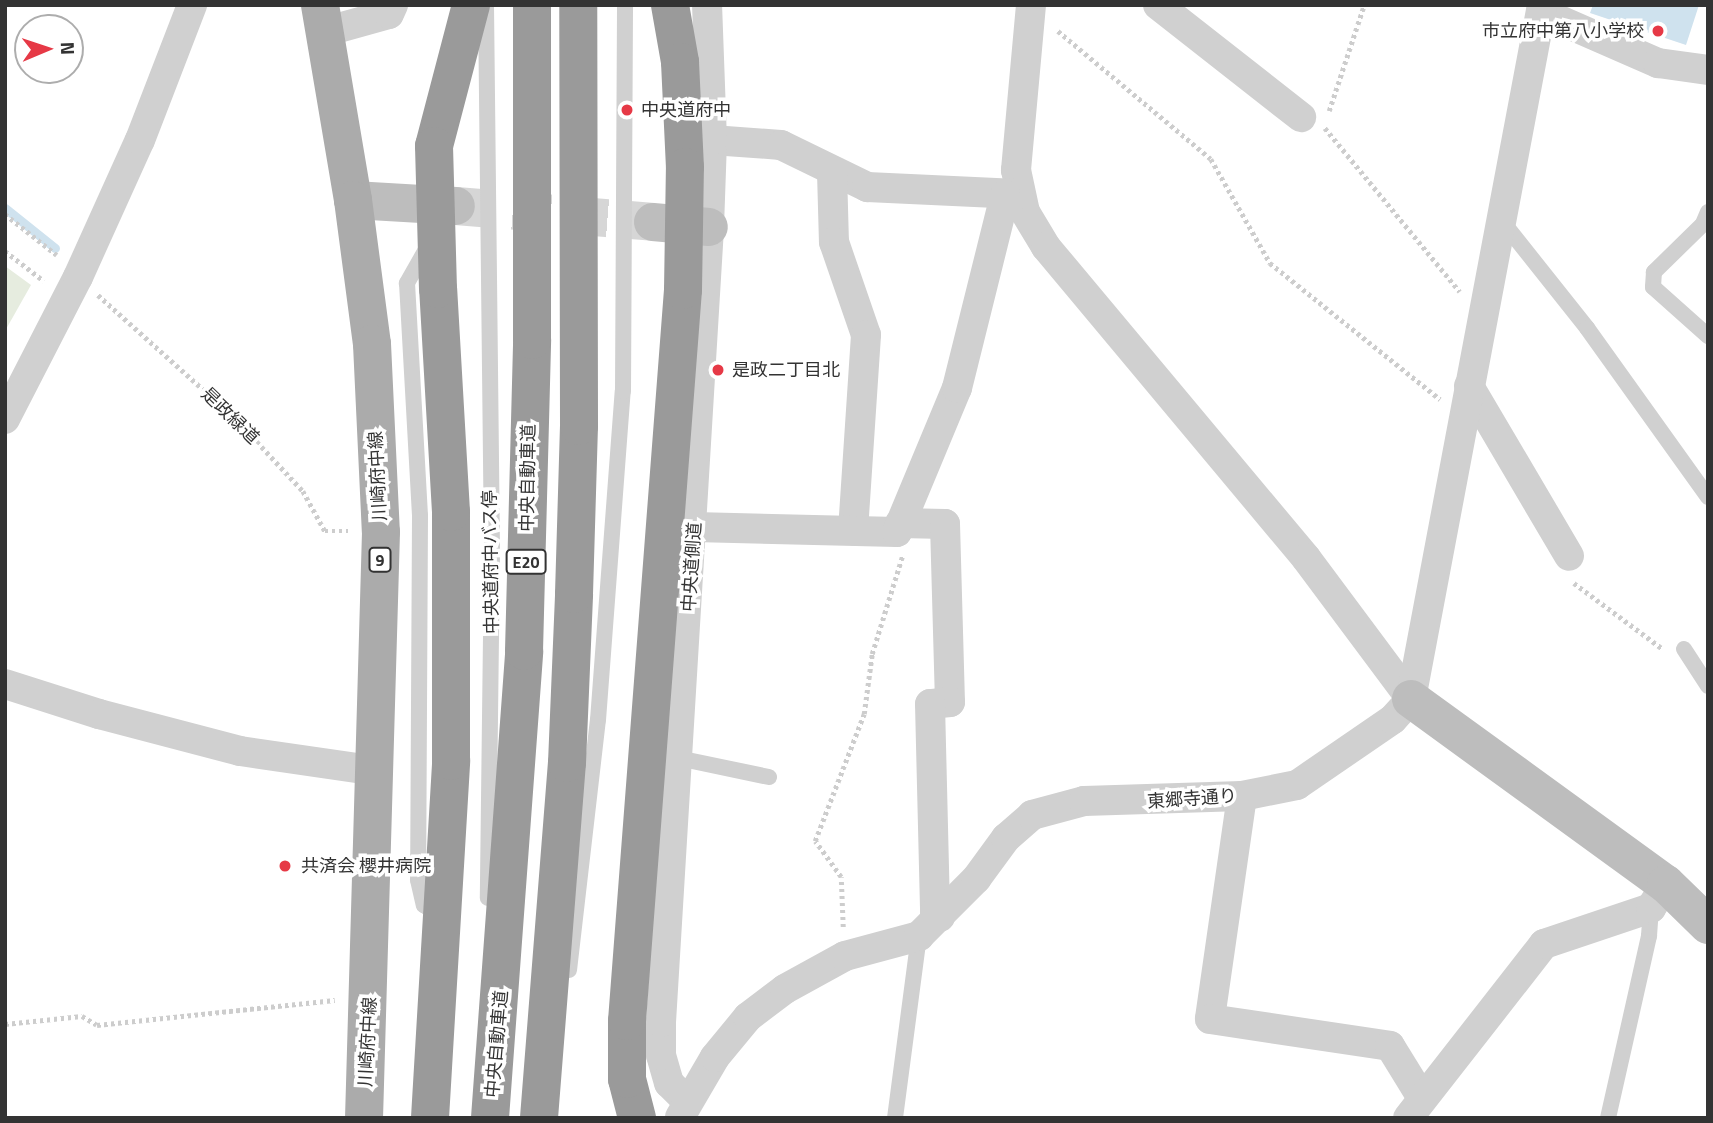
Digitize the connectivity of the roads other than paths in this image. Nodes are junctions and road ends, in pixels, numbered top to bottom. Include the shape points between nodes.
1 (192, 5) edge
2 (394, 5) edge
3 (471, 5) edge
4 (486, 5) edge
5 (532, 5) edge
6 (578, 5) edge
7 (625, 5) edge
8 (670, 5) edge
9 (707, 5) edge
10 (1158, 5) edge
11 (1031, 6) edge
12 (1542, 9) edge
13 (322, 19) edge
14 (1708, 70) edge
15 (1301, 117) dead end
16 (712, 141) junction
17 (832, 172) junction
18 (1012, 194) junction
19 (353, 200) junction
20 (441, 205) joint
21 (1708, 212) edge
22 (1502, 221) junction
23 (653, 222) tunnel mouth
24 (709, 227) junction
25 (1708, 336) edge
26 (1469, 386) junction
27 (5, 419) edge
28 (1708, 497) edge
29 (694, 527) junction
30 (899, 528) junction
31 (853, 531) junction
32 (1569, 556) dead end
33 (1684, 649) dead end
34 (5, 684) edge
35 (1708, 686) edge
36 (1411, 699) junction
37 (678, 758) junction
38 (377, 771) junction
39 (769, 777) dead end
40 (1242, 796) junction
41 (1659, 896) junction
42 (1704, 910) edge
43 (444, 920) junction
44 (930, 926) junction
45 (1415, 1108) edge
46 (684, 1110) edge
47 (364, 1118) edge
48 (413, 1118) edge
49 (430, 1118) edge
50 (482, 1118) edge
51 (490, 1118) edge
52 (539, 1118) edge
53 (548, 1118) edge
54 (637, 1118) edge
55 (895, 1118) edge
56 (1608, 1118) edge

1 - 27 street via 140,141 78,277
2 - 13 street via 389,14
3 - 43 highway, bridge via 435,146 451,525 451,761
4 - 50 lane, 中央道府中バス停 via 492,699
5 - 51 highway, 中央自動車道 / E20 via 532,340 524,651
6 - 52 highway via 579,426 574,594 567,763
7 - 53 lane via 627,261 616,500 598,720
8 - 54 highway, bridge via 680,62 685,167 683,290 627,1021 627,1079
9 - 16 street, 中央道側道
10 - 15 street
11 - 18 street
12 - 14 street via 1658,63
12 - 22 street
13 - 19 main road, 川崎府中線 / 9
16 - 17 street via 780,145
16 - 24 street, 中央道側道
17 - 18 street via 867,187
17 - 31 street via 834,242 866,335
18 - 30 street via 957,388
18 - 36 street via 1046,247 1306,558
19 - 20 street
19 - 38 main road, 川崎府中線 / 9 via 372,344 381,532
20 - 43 lane via 428,247 407,283 420,516 418,880 424,905
21 - 25 lane via 1703,224 1654,272 1653,286
22 - 26 street
22 - 28 lane via 1587,328
23 - 24 street
24 - 29 street, 中央道側道
26 - 32 street
26 - 36 street
29 - 31 street
29 - 37 street, 中央道側道
30 - 31 street
30 - 44 street via 945,524 950,702 930,704 935,912
33 - 35 lane
34 - 38 street via 99,715 240,751
36 - 40 street, 東郷寺通り via 1393,719 1297,785
36 - 41 street
37 - 39 lane
37 - 46 street, 中央道側道 via 661,1055
38 - 47 main road, 川崎府中線 / 9
40 - 44 street, 東郷寺通り via 1053,806 1032,815 1006,838 976,879
40 - 45 street via 1210,1018 1390,1046
41 - 42 street
41 - 45 street via 1544,944
41 - 56 lane
43 - 48 highway via 422,958
43 - 49 highway
44 - 46 street via 845,956 785,989 748,1017 715,1057
44 - 55 lane

